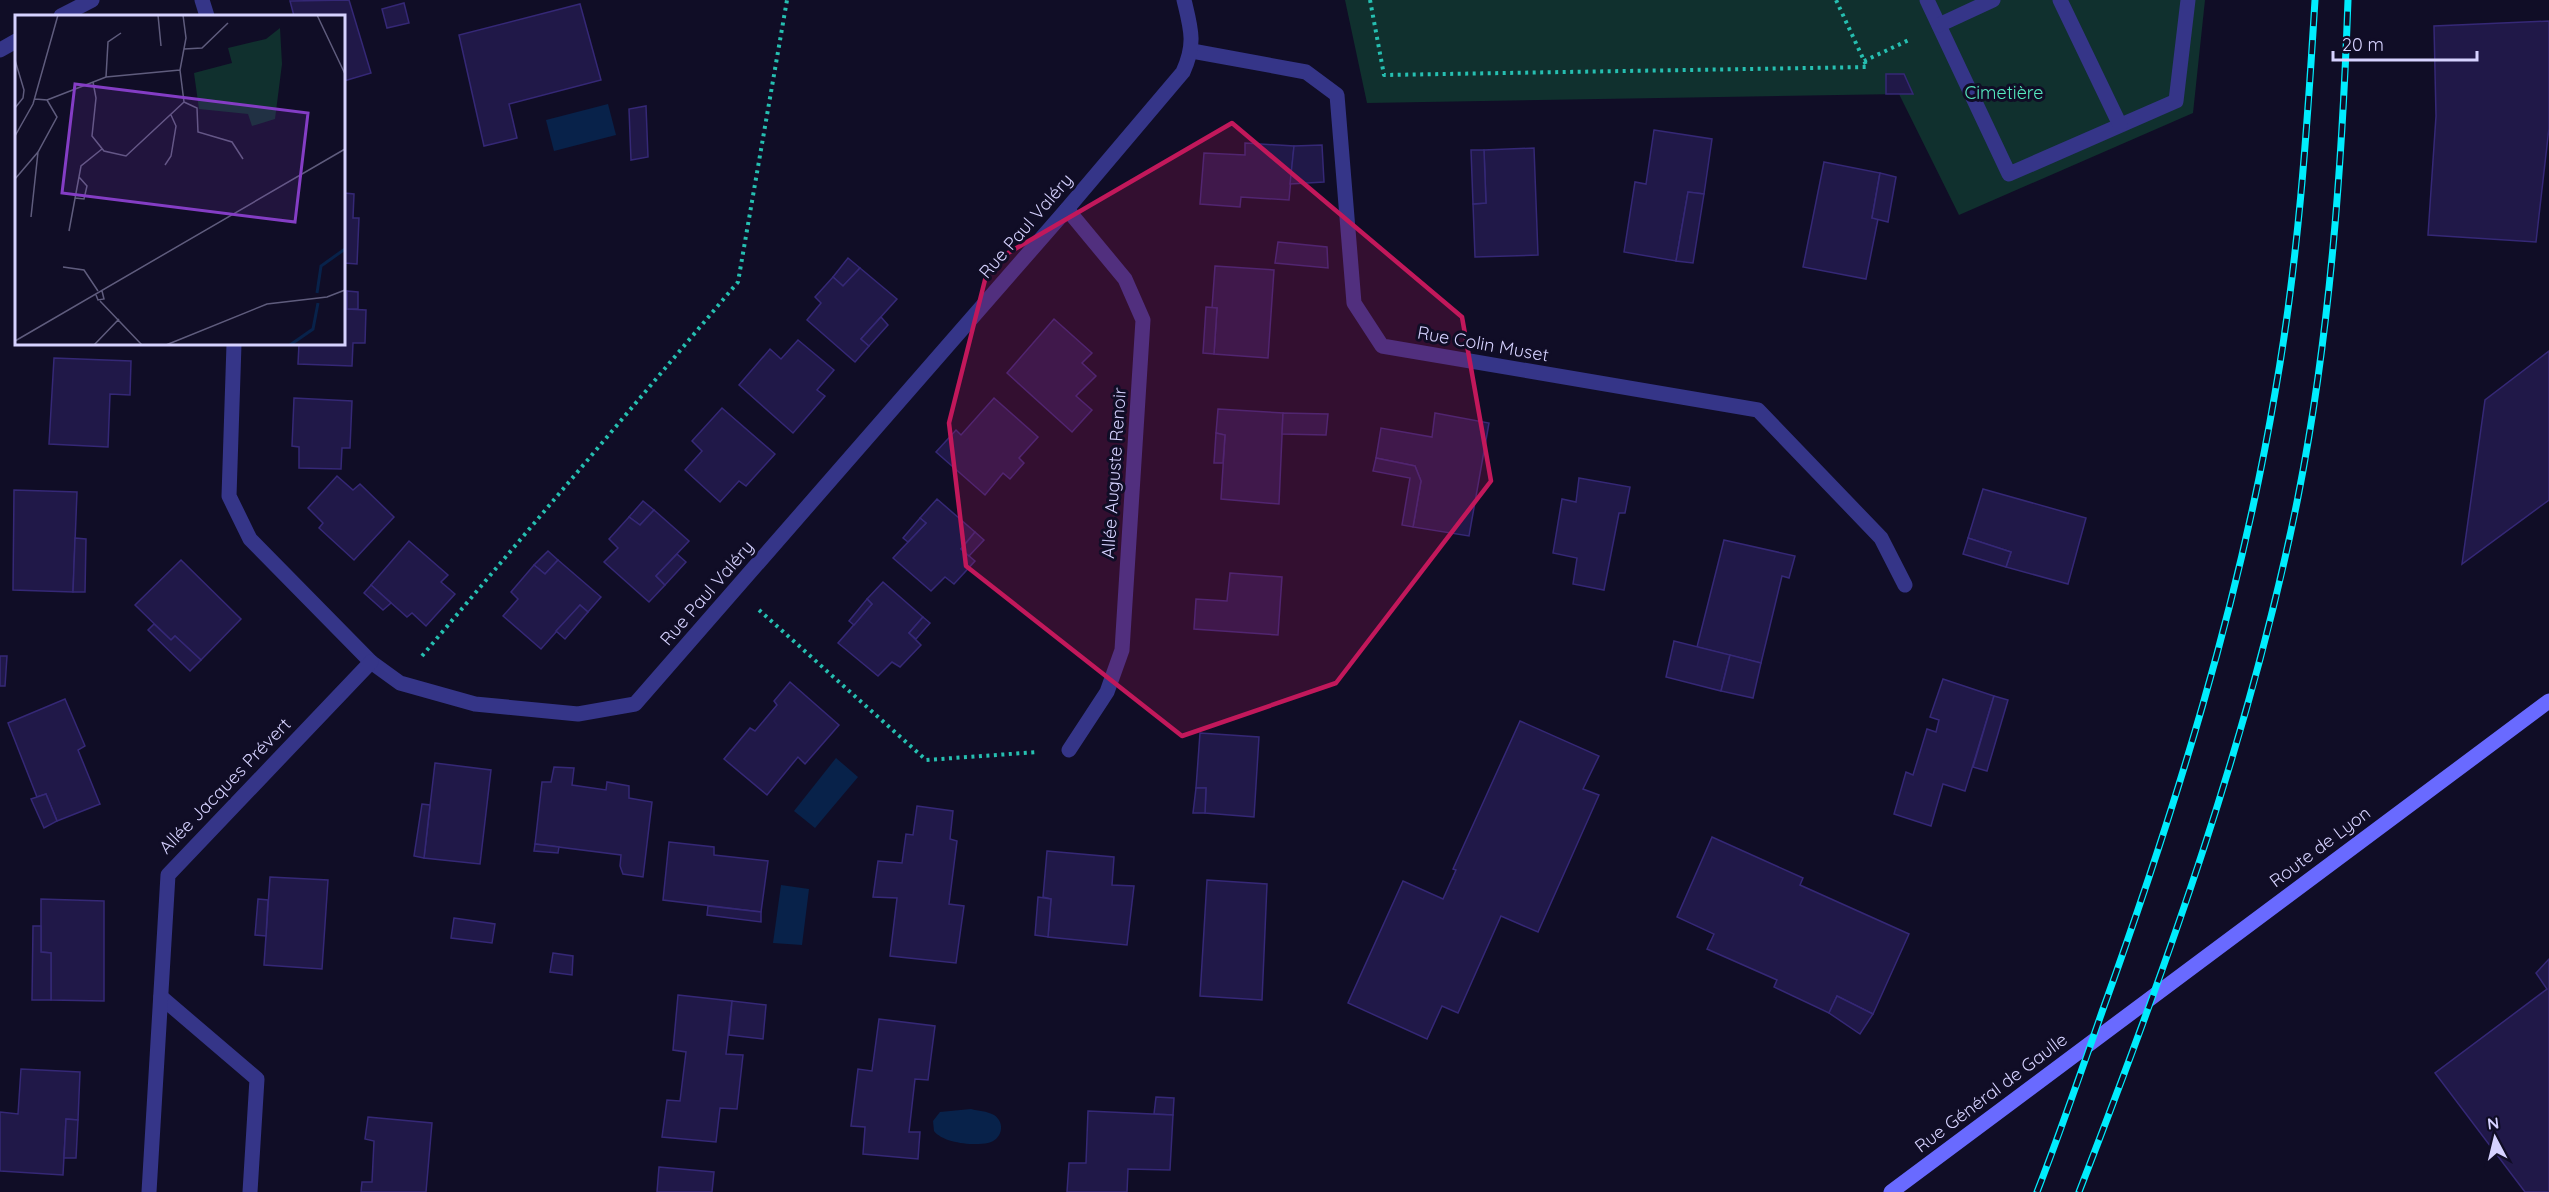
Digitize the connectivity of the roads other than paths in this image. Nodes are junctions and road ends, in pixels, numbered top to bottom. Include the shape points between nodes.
1 (92, 0) edge
2 (202, 0) edge
3 (1184, 0) edge
4 (1927, 0) edge
5 (1993, 0) edge
6 (2060, 0) edge
7 (2188, 0) edge
8 (63, 15) edge
9 (207, 15) edge
10 (1939, 26) junction
11 (15, 42) edge
12 (0, 50) edge
13 (1192, 51) junction
14 (2120, 125) junction
15 (1067, 209) junction
16 (234, 345) edge
17 (1905, 585) dead end
18 (371, 662) junction
19 (2549, 701) edge
20 (1069, 750) road end
21 (160, 997) junction
22 (2115, 1025) joint
23 (149, 1192) edge
24 (250, 1192) edge
25 (1891, 1192) edge

1 - 8 street
2 - 9 street
3 - 13 street
4 - 10 street
5 - 10 street
6 - 14 street
7 - 14 street via 2176,101
10 - 14 street via 2009,174
11 - 12 street
13 - 15 street, Rue Paul Valéry via 1183,72
13 - 17 street, Rue Colin Muset via 1306,72 1337,95 1354,303 1382,346 1758,410 1881,538
15 - 18 street, Rue Paul Valéry via 635,704 578,714 475,704 400,683
15 - 20 street, Allée Auguste Renoir via 1125,279 1143,320 1122,650 1107,692
16 - 18 street, Rue Paul Valéry via 229,496 250,539
18 - 21 street, Allée Jacques Prévert via 168,875
19 - 22 main road, Route de Lyon
21 - 23 street, Allée Jacques Prévert
21 - 24 street via 257,1079
22 - 25 main road, Rue Général de Gaulle

